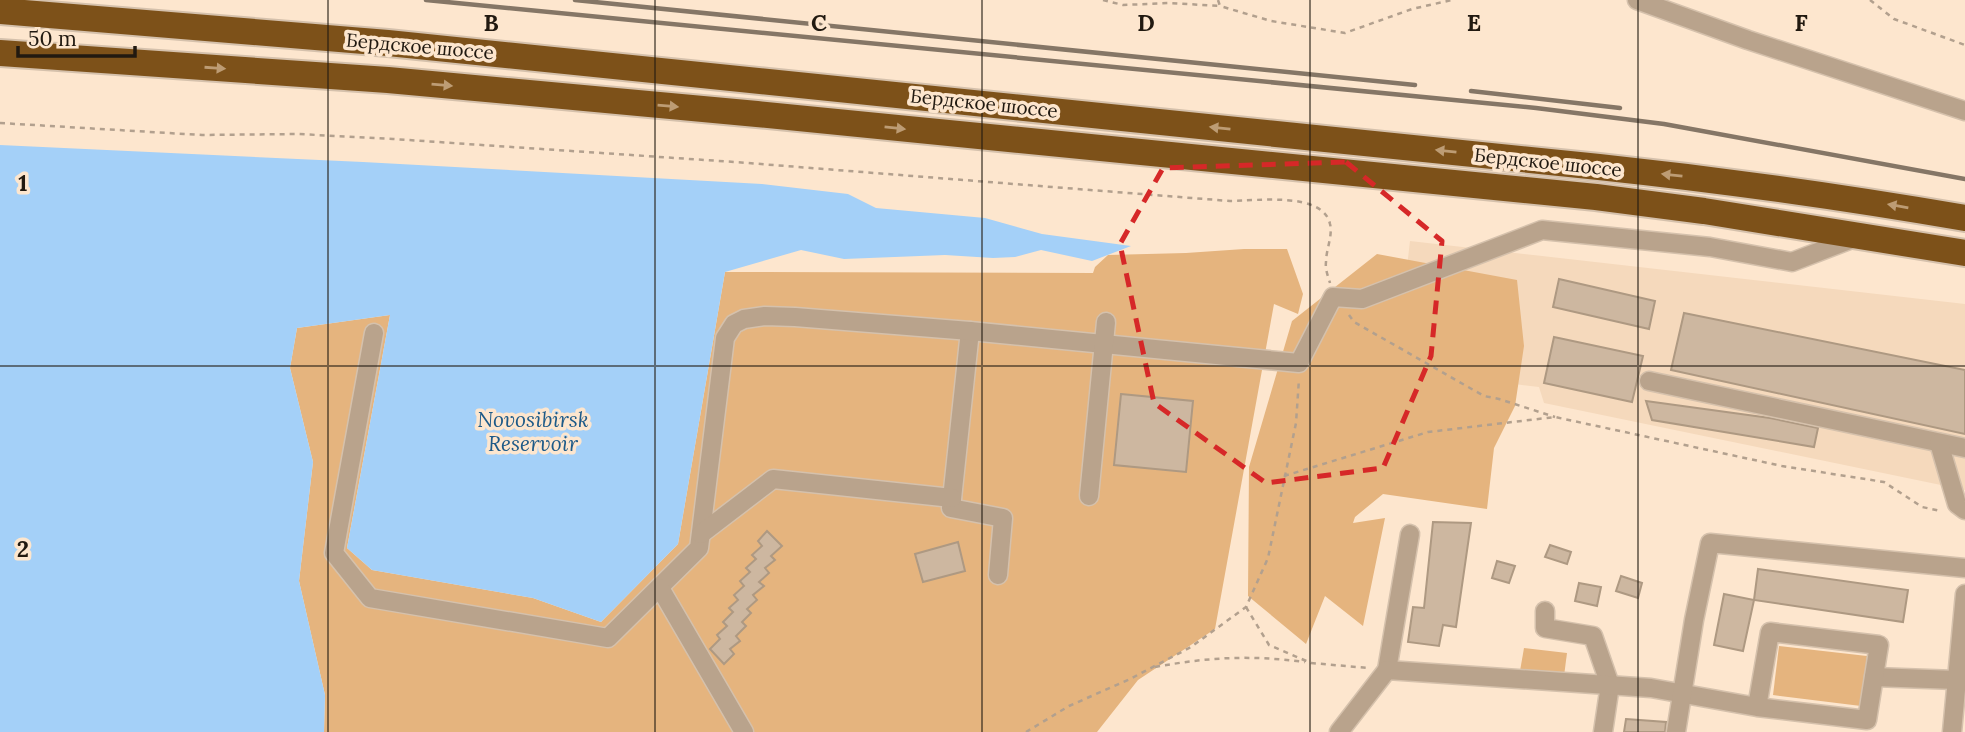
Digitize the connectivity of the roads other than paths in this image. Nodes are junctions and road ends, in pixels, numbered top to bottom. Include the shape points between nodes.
1 (1637, 0) edge
2 (0, 11) edge
3 (0, 53) edge
4 (1965, 111) edge
5 (1965, 218) edge
6 (1861, 236) junction
7 (1965, 253) edge
8 (1106, 322) dead end
9 (971, 331) junction
10 (374, 333) dead end
11 (1106, 344) junction
12 (1649, 381) dead end
13 (1939, 443) junction
14 (1965, 448) edge
15 (1089, 496) dead end
16 (952, 498) junction
17 (1965, 510) edge
18 (701, 534) junction
19 (1410, 534) dead end
20 (1965, 568) edge
21 (998, 575) dead end
22 (660, 587) junction
23 (1965, 594) edge
24 (1545, 611) dead end
25 (1387, 670) junction
26 (1874, 677) junction
27 (1956, 680) junction
28 (1610, 685) junction
29 (1683, 692) junction
30 (1757, 707) junction
31 (744, 732) edge
32 (1339, 732) edge
33 (1603, 732) edge
34 (1676, 732) edge
35 (1952, 732) edge

1 - 4 street
5 -> 2 highway, Бердское шоссе via 1694,177 1571,164 388,43
3 -> 6 highway, Бердское шоссе via 388,80 785,117 1596,197
6 - 7 highway, Бердское шоссе
6 - 11 street via 1792,262 1710,247 1542,230 1362,299 1333,297 1300,363
8 - 11 street
9 - 11 street
9 - 16 street
9 - 18 street via 765,316 734,324 725,338
10 - 22 street via 334,552 370,598 608,639
11 - 15 street
12 - 13 street
13 - 14 street
13 - 17 street via 1957,504
16 - 18 street via 773,479
16 - 21 street via 951,508 1003,518
18 - 22 street via 699,548
19 - 25 street
20 - 29 street via 1710,543
22 - 31 street
23 - 27 street
24 - 28 street via 1545,628 1593,636
25 - 28 street
25 - 32 street
26 - 27 street
26 - 30 street via 1867,720
26 - 30 street via 1879,645 1770,632
27 - 35 street
28 - 29 street
28 - 33 street
29 - 30 street
29 - 34 street

